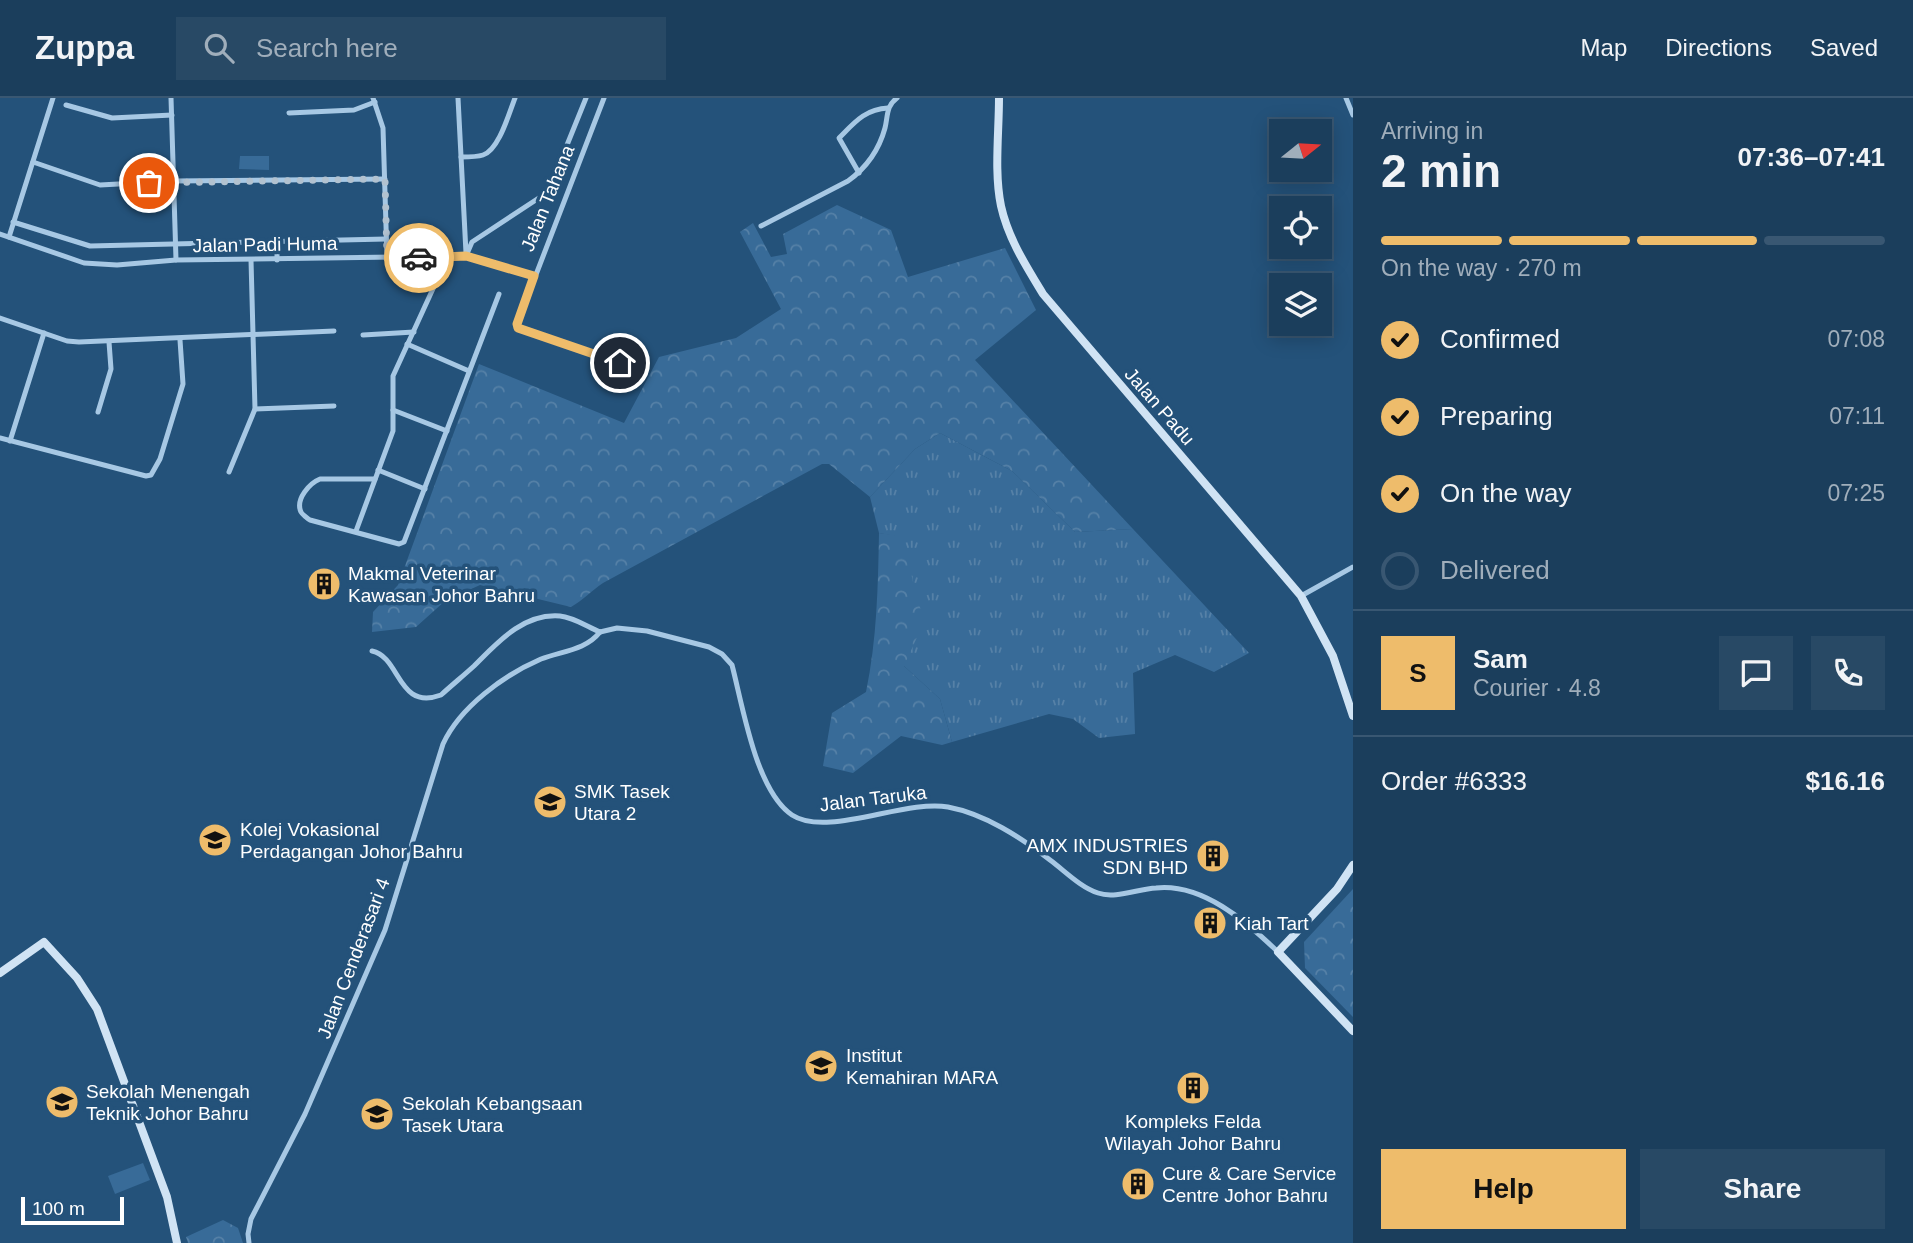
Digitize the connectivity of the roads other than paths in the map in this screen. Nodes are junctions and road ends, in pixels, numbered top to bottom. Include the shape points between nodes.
1 (53, 98) edge
2 (171, 98) edge
3 (458, 98) edge
4 (515, 98) edge
5 (586, 98) edge
6 (604, 98) edge
7 (897, 98) edge
8 (999, 98) edge
9 (1346, 98) edge
10 (374, 100) edge
11 (66, 105) dead end
12 (888, 108) junction
13 (289, 113) dead end
14 (172, 115) junction
15 (1353, 115) edge
16 (461, 157) junction
17 (33, 162) junction
18 (859, 173) junction
19 (385, 179) junction
20 (174, 181) junction
21 (13, 222) junction
22 (761, 226) dead end
23 (0, 234) edge
24 (9, 237) junction
25 (386, 239) junction
26 (277, 241) junction
27 (175, 244) junction
28 (448, 256) junction
29 (466, 256) junction
30 (387, 258) junction
31 (176, 260) junction
32 (251, 260) junction
33 (277, 260) junction
34 (534, 276) junction
35 (499, 294) dead end
36 (0, 318) edge
37 (334, 331) dead end
38 (414, 332) junction
39 (44, 333) junction
40 (253, 333) junction
41 (363, 335) dead end
42 (180, 340) junction
43 (109, 342) junction
44 (407, 345) junction
45 (620, 363) dead end
46 (469, 372) junction
47 (334, 406) dead end
48 (255, 409) junction
49 (393, 410) junction
50 (98, 412) dead end
51 (447, 431) junction
52 (0, 438) edge
53 (10, 441) junction
54 (378, 470) junction
55 (229, 472) dead end
56 (375, 479) junction
57 (425, 489) junction
58 (356, 531) junction
59 (1353, 568) edge
60 (1301, 596) junction
61 (600, 632) junction
62 (372, 651) dead end
63 (1353, 716) edge
64 (1353, 865) edge
65 (1278, 952) junction
66 (0, 973) edge
67 (1353, 1031) edge
68 (177, 1243) edge
69 (249, 1243) edge

1 - 17 street
2 - 14 street
3 - 16 street
4 - 16 street via 491,151
5 - 29 street via 548,192 472,242
6 - 34 street, Jalan Tahana
7 - 12 street
8 - 60 street, Jalan Padu via 1001,205 1025,265 1043,294
9 - 15 street
10 - 13 street via 354,110
10 - 19 street via 383,128
11 - 14 street via 112,118
12 - 18 street via 880,141
12 - 18 street via 873,109 839,138
14 - 20 street
16 - 29 street
17 - 20 street via 100,185
17 - 21 street
18 - 22 street
19 - 20 street
19 - 25 street
20 - 27 street
21 - 24 street
21 - 27 street, Jalan Padi Huma via 90,246
23 - 24 street, Jalan Padi Huma
24 - 31 street, Jalan Padi Huma via 84,263
25 - 26 street, Jalan Padi Huma
25 - 30 street
26 - 27 street, Jalan Padi Huma
26 - 33 street
27 - 31 street
28 - 29 street, Jalan Padi Huma
28 - 30 street, Jalan Padi Huma
28 - 38 street
29 - 34 street, Jalan Padi Huma
30 - 33 street, Jalan Padi Huma
31 - 32 street, Jalan Padi Huma
32 - 33 street, Jalan Padi Huma
32 - 40 street
34 - 45 street, Jalan Tahana via 518,328
35 - 46 street
36 - 39 street
37 - 40 street
38 - 41 street
38 - 44 street
39 - 43 street via 67,341
39 - 53 street
40 - 42 street
40 - 48 street
42 - 43 street
42 - 53 street via 183,384 151,475
43 - 50 street via 111,369
44 - 46 street
44 - 49 street via 393,376
46 - 51 street
47 - 48 street
48 - 55 street
49 - 51 street
49 - 54 street via 393,431
51 - 57 street
52 - 53 street
54 - 56 street
54 - 57 street
56 - 58 street
56 - 58 street via 320,479 312,482 300,506 310,520
57 - 58 street via 403,543
59 - 60 street
60 - 63 street, Jalan Padu via 1333,656
61 - 62 street via 562,616 530,621 496,642 441,695 432,698 402,686 380,653
61 - 65 street, Jalan Taruka via 617,628 647,631 722,654 732,665 763,778 777,803 794,816 828,822 927,805 970,813 1008,832 1100,894 1156,888 1190,890 1231,913
61 - 69 street, Jalan Cenderasari 4 via 590,643 525,667 477,699 450,728 385,930 316,1092 251,1219
64 - 65 street
65 - 67 street, Jalan Taruka
66 - 68 street via 44,942 87,992 164,1189

